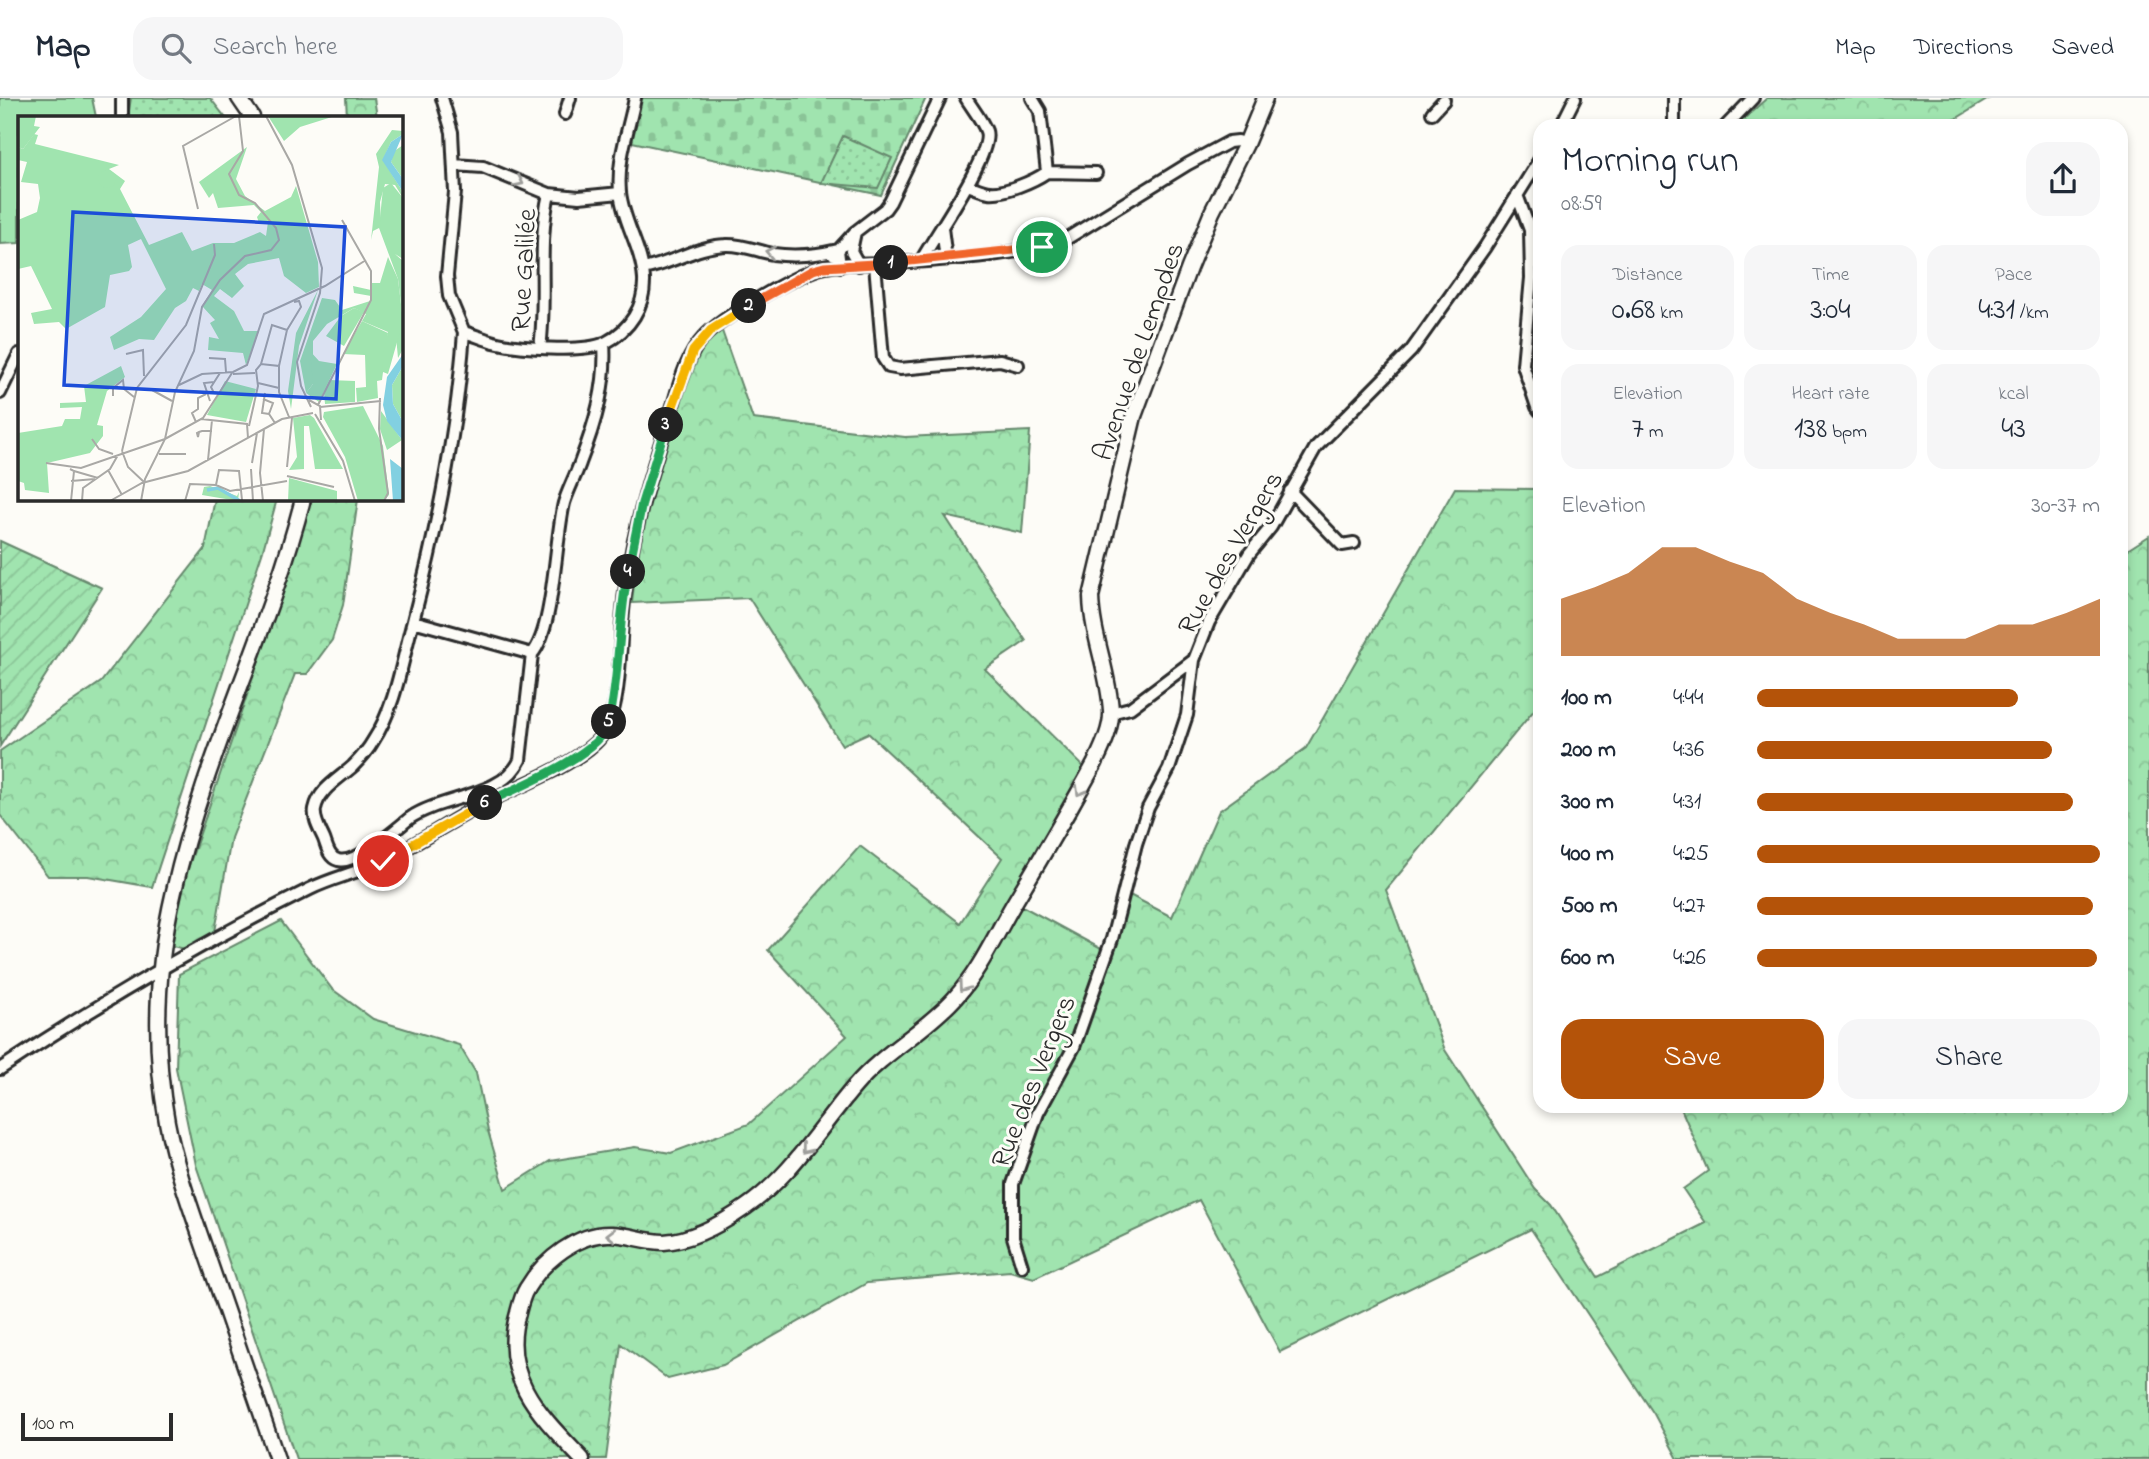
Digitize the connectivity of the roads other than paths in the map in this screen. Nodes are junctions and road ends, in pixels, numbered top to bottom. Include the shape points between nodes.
1 (122, 98) edge
2 (239, 98) edge
3 (442, 98) edge
4 (570, 98) edge
5 (635, 98) edge
6 (940, 98) edge
7 (966, 98) edge
8 (1032, 98) edge
9 (1265, 98) edge
10 (1575, 98) edge
11 (1674, 98) edge
12 (1753, 98) edge
13 (1444, 99) edge
14 (1432, 113) dead end
15 (565, 114) dead end
16 (122, 116) edge
17 (251, 116) edge
18 (1564, 119) edge
19 (1674, 119) edge
20 (1733, 119) edge
21 (1246, 144) junction
22 (454, 165) junction
23 (1533, 170) edge
24 (1047, 172) junction
25 (1096, 173) dead end
26 (967, 185) junction
27 (620, 193) junction
28 (549, 194) junction
29 (1517, 195) junction
30 (942, 228) junction
31 (855, 232) junction
32 (838, 250) junction
33 (946, 259) junction
34 (921, 261) junction
35 (875, 264) junction
36 (859, 265) junction
37 (840, 266) junction
38 (824, 267) junction
39 (643, 269) junction
40 (464, 332) junction
41 (604, 343) junction
42 (540, 348) junction
43 (18, 356) edge
44 (1018, 365) dead end
45 (0, 393) edge
46 (1533, 395) edge
47 (1290, 491) junction
48 (303, 500) edge
49 (1354, 543) dead end
50 (412, 621) junction
51 (532, 654) junction
52 (1194, 660) junction
53 (1111, 712) junction
54 (160, 969) junction
55 (0, 1069) edge
56 (1022, 1266) dead end
57 (277, 1459) edge
58 (582, 1459) edge

1 - 16 street
2 - 17 street
3 - 22 street via 452,132
4 - 15 street
5 - 27 street via 619,167
6 - 31 street via 890,202
7 - 26 street via 987,132 987,143
8 - 24 street via 1040,111
9 - 21 street, Avenue de Lempdes
10 - 18 street
11 - 19 street
12 - 20 street
13 - 14 street
21 - 33 street via 1229,142 1063,241
21 - 53 street, Avenue de Lempdes via 1198,246 1134,416 1094,580 1091,614
22 -> 28 street via 483,167
22 - 40 street via 447,276 449,296
23 - 29 street, Rue des Vergers
24 - 25 street
24 - 26 street via 995,192
26 - 30 street
27 - 28 street
27 - 39 street
28 - 42 street, Rue Galilée via 542,231
29 - 46 street via 1530,230 1523,365
29 - 47 street, Rue des Vergers via 1411,351 1316,447
30 - 33 street
30 - 34 street
31 - 32 street
31 - 36 street via 851,251
32 - 37 street
32 - 38 street
32 -> 39 street via 789,255 715,246
33 - 34 street
34 - 35 street
35 - 36 street
35 - 44 street via 883,358 889,367 1000,360
36 - 37 street
37 - 38 street
38 - 54 street via 724,320 702,338 688,362 642,503 624,593 617,687 608,727 598,740 581,754 383,861 315,887
39 - 41 street via 639,310
40 - 42 street
40 - 50 street via 442,503
41 - 42 street
41 - 51 street via 601,402 564,502 546,619 540,645
43 - 45 street
47 - 49 street via 1342,545
47 - 52 street, Rue des Vergers via 1209,622
48 - 54 street via 188,840
50 - 51 street
50 - 51 street via 383,723 355,765 327,788 315,808 331,856 337,860 373,847 428,807 472,794 516,769
52 - 53 street via 1130,708
52 - 56 street, Rue des Vergers via 1187,715 1169,769 1148,808 1074,1047 1038,1113 1013,1184 1013,1237
53 -> 58 street via 1095,763 962,989 869,1071 774,1185 723,1221 680,1239 651,1241 609,1234 585,1239 561,1252 524,1292 514,1329 517,1373 532,1402
54 - 55 street
54 - 57 street via 159,1045 167,1123 196,1224

